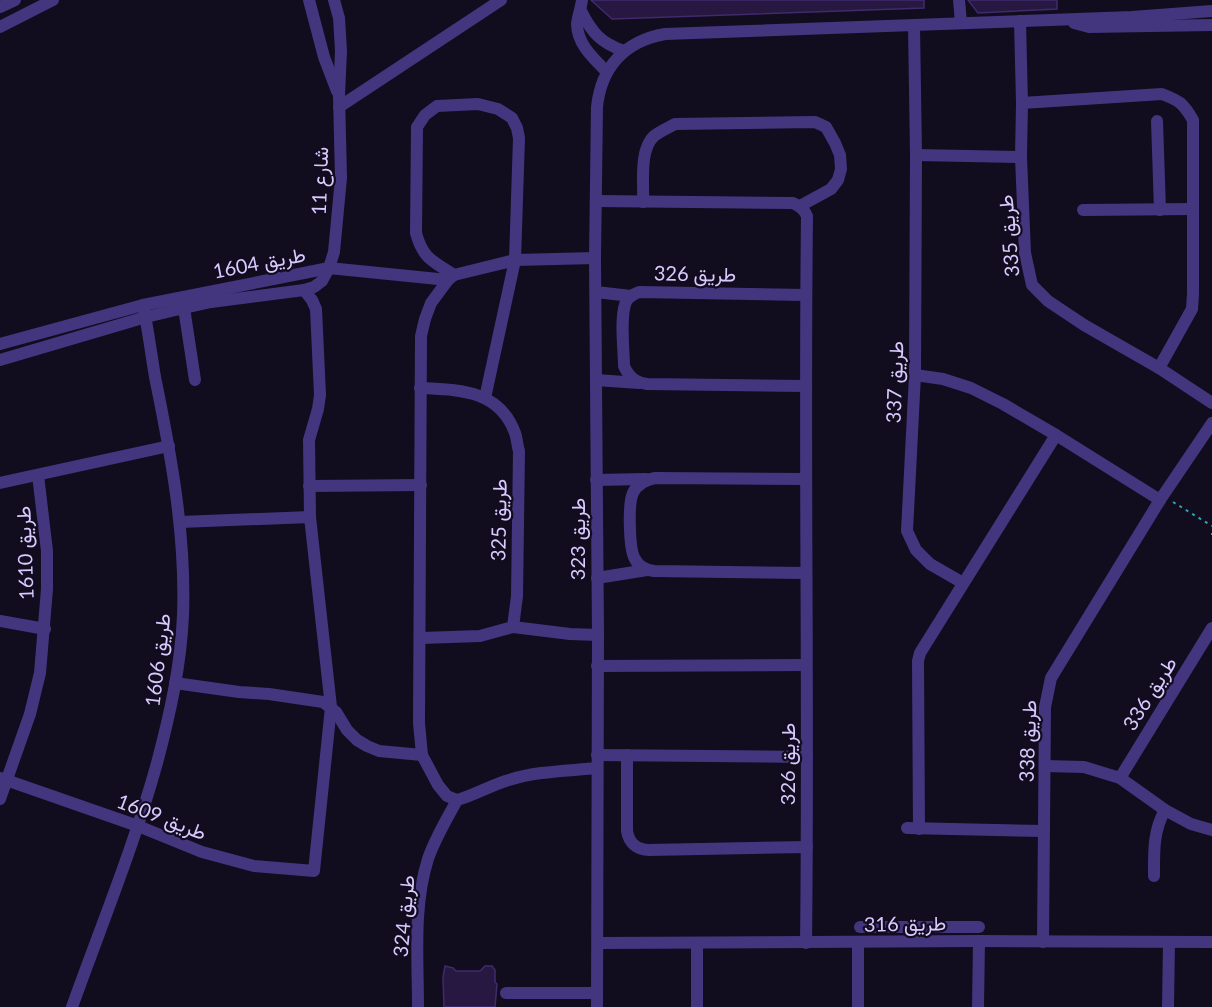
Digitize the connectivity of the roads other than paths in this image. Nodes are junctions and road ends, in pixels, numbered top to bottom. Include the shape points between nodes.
1 (15, 0) edge
2 (53, 0) edge
3 (309, 0) edge
4 (334, 0) edge
5 (501, 0) edge
6 (959, 0) edge
7 (582, 6) edge
8 (0, 7) edge
9 (1212, 11) edge
10 (1058, 20) junction
11 (1020, 21) junction
12 (961, 23) junction
13 (914, 25) junction
14 (1212, 25) edge
15 (0, 27) edge
16 (624, 51) junction
17 (607, 72) junction
18 (339, 101) junction
19 (1022, 103) junction
20 (1157, 121) dead end
21 (916, 155) junction
22 (1021, 157) junction
23 (596, 201) junction
24 (643, 202) junction
25 (800, 206) junction
26 (1193, 209) junction
27 (1083, 210) dead end
28 (1160, 210) junction
29 (595, 258) junction
30 (515, 260) junction
31 (329, 268) junction
32 (451, 278) junction
33 (304, 290) junction
34 (596, 292) junction
35 (806, 295) junction
36 (631, 296) junction
37 (184, 308) junction
38 (144, 311) junction
39 (0, 344) edge
40 (0, 360) edge
41 (1159, 368) junction
42 (915, 375) junction
43 (195, 380) dead end
44 (596, 380) junction
45 (639, 383) junction
46 (806, 386) junction
47 (420, 388) junction
48 (484, 398) junction
49 (1212, 403) edge
50 (1212, 423) edge
51 (1056, 435) junction
52 (169, 446) junction
53 (38, 475) junction
54 (648, 479) junction
55 (805, 479) junction
56 (597, 480) junction
57 (0, 483) edge
58 (421, 485) junction
59 (309, 486) junction
60 (1162, 498) junction
61 (310, 517) junction
62 (180, 522) junction
63 (647, 570) junction
64 (806, 573) junction
65 (597, 578) junction
66 (963, 583) junction
67 (0, 621) edge
68 (513, 627) junction
69 (1212, 628) edge
70 (45, 629) junction
71 (598, 635) junction
72 (421, 638) junction
73 (806, 664) junction
74 (597, 666) junction
75 (175, 683) junction
76 (331, 707) junction
77 (422, 755) junction
78 (597, 755) junction
79 (627, 755) junction
80 (807, 757) junction
81 (1045, 766) junction
82 (597, 768) junction
83 (1120, 778) junction
84 (3, 780) edge
85 (0, 799) edge
86 (457, 800) junction
87 (1165, 810) junction
88 (138, 826) junction
89 (1212, 830) edge
90 (1044, 831) junction
91 (807, 847) junction
92 (1154, 876) dead end
93 (860, 927) dead end
94 (979, 927) dead end
95 (979, 941) junction
96 (1043, 942) junction
97 (1169, 942) junction
98 (1212, 942) edge
99 (598, 943) junction
100 (697, 943) junction
101 (806, 943) junction
102 (858, 943) junction
103 (506, 993) dead end
104 (597, 993) junction
105 (72, 1007) edge
106 (418, 1007) edge
107 (597, 1007) edge
108 (697, 1007) edge
109 (858, 1007) edge
110 (978, 1007) edge
111 (1168, 1007) edge

1 - 8 street
2 - 15 street
3 - 18 street, شارع 11
4 - 18 street, شارع 11 via 341,51
5 - 18 street
6 - 12 street
7 - 16 street via 594,33 608,45
7 - 17 street via 577,25 584,46
9 - 10 street
10 - 11 street, طريق 323
10 - 14 street via 1089,27
11 - 12 street, طريق 323
11 - 19 street, طريق 335
12 - 13 street, طريق 323
13 - 16 street, طريق 323 via 664,34
13 - 21 street, طريق 337
16 - 17 street, طريق 323
17 - 23 street, طريق 323 via 597,107
18 - 31 street, شارع 11 via 341,178
19 - 22 street, طريق 335
19 - 26 street via 1162,94 1184,105 1193,120
20 - 28 street
21 - 22 street
21 - 42 street, طريق 337
22 - 41 street, طريق 335 via 1025,253 1032,285 1083,325
23 - 24 street
23 - 29 street, طريق 323
24 - 25 street
24 - 25 street via 644,152 656,135 675,124 815,122 826,127 835,143 841,169 831,189
25 - 35 street, طريق 326 via 807,216
26 - 28 street
26 - 41 street via 1192,309
27 - 28 street
29 - 30 street
29 - 34 street, طريق 323
30 - 32 street
30 - 32 street via 517,128 512,118 498,109 478,104 438,106 417,127 416,233 424,255
30 - 48 street
31 - 32 street
31 - 33 street, طريق 1604 via 322,280
31 - 38 street, طريق 1604
32 - 47 street via 431,303 425,319
33 - 37 street, طريق 1604
33 - 59 street via 316,309 320,395 309,440
34 - 36 street
34 - 44 street, طريق 323
35 - 36 street, طريق 326 via 639,292
35 - 46 street, طريق 326
36 - 45 street, طريق 326 via 622,316 624,366 627,374
37 - 38 street, طريق 1604
37 - 43 street
38 - 39 street, طريق 1604
38 - 40 street, طريق 1604
38 - 52 street, طريق 1606
41 - 49 street, طريق 335
42 - 51 street via 970,388
42 - 66 street, طريق 337 via 906,531 916,550 930,564
44 - 45 street
44 - 56 street, طريق 323
45 - 46 street
46 - 55 street, طريق 326
47 - 48 street, طريق 325 via 456,390
47 - 58 street
48 - 68 street, طريق 325 via 505,416 515,432 519,451
50 - 60 street, طريق 338
51 - 60 street
51 - 66 street
52 - 53 street, طريق 1610
52 - 62 street, طريق 1606
53 - 57 street, طريق 1610
53 - 70 street, طريق 1610 via 47,551
54 - 55 street
54 - 56 street
54 - 63 street via 633,493 630,507 631,550 636,562
55 - 64 street, طريق 326
56 - 65 street, طريق 323
58 - 59 street
58 - 72 street
59 - 61 street
60 - 81 street, طريق 338 via 1052,678 1045,707
61 - 62 street
61 - 76 street
62 - 75 street, طريق 1606 via 183,616
63 - 64 street
63 - 65 street
64 - 73 street, طريق 326
65 - 71 street, طريق 323
66 - 90 street via 918,661 914,829
67 - 70 street, طريق 1610
68 - 71 street
68 - 72 street via 480,636
69 - 83 street, طريق 336
70 - 84 street, طريق 1610 via 30,714
71 - 74 street, طريق 323
72 - 77 street
73 - 74 street
73 - 80 street, طريق 326
74 - 78 street, طريق 323
75 - 76 street via 307,699
75 - 88 street, طريق 1606
76 - 77 street via 347,730 366,746
76 - 88 street, طريق 1609 via 314,871 229,860
77 - 86 street via 438,785 447,796
78 - 79 street
78 - 82 street, طريق 323
79 - 80 street
79 - 91 street via 627,831 638,848
80 - 91 street, طريق 326
81 - 83 street via 1084,767
81 - 90 street, طريق 338
82 - 86 street via 510,779
82 - 99 street, طريق 323
83 - 87 street
84 - 85 street, طريق 1610
84 - 88 street, طريق 1609
86 - 106 street, طريق 324 via 432,849 420,890
87 - 89 street
87 - 92 street via 1155,834
88 - 105 street, طريق 1606
90 - 96 street, طريق 338
91 - 101 street, طريق 326
93 - 94 street
95 - 96 street, طريق 316
95 - 102 street, طريق 316
95 - 110 street
96 - 97 street, طريق 316
97 - 98 street, طريق 316
97 - 111 street
99 - 100 street, طريق 316
99 - 104 street, طريق 323
100 - 101 street, طريق 316
100 - 108 street
101 - 102 street, طريق 316
102 - 109 street
103 - 104 street
104 - 107 street, طريق 323

